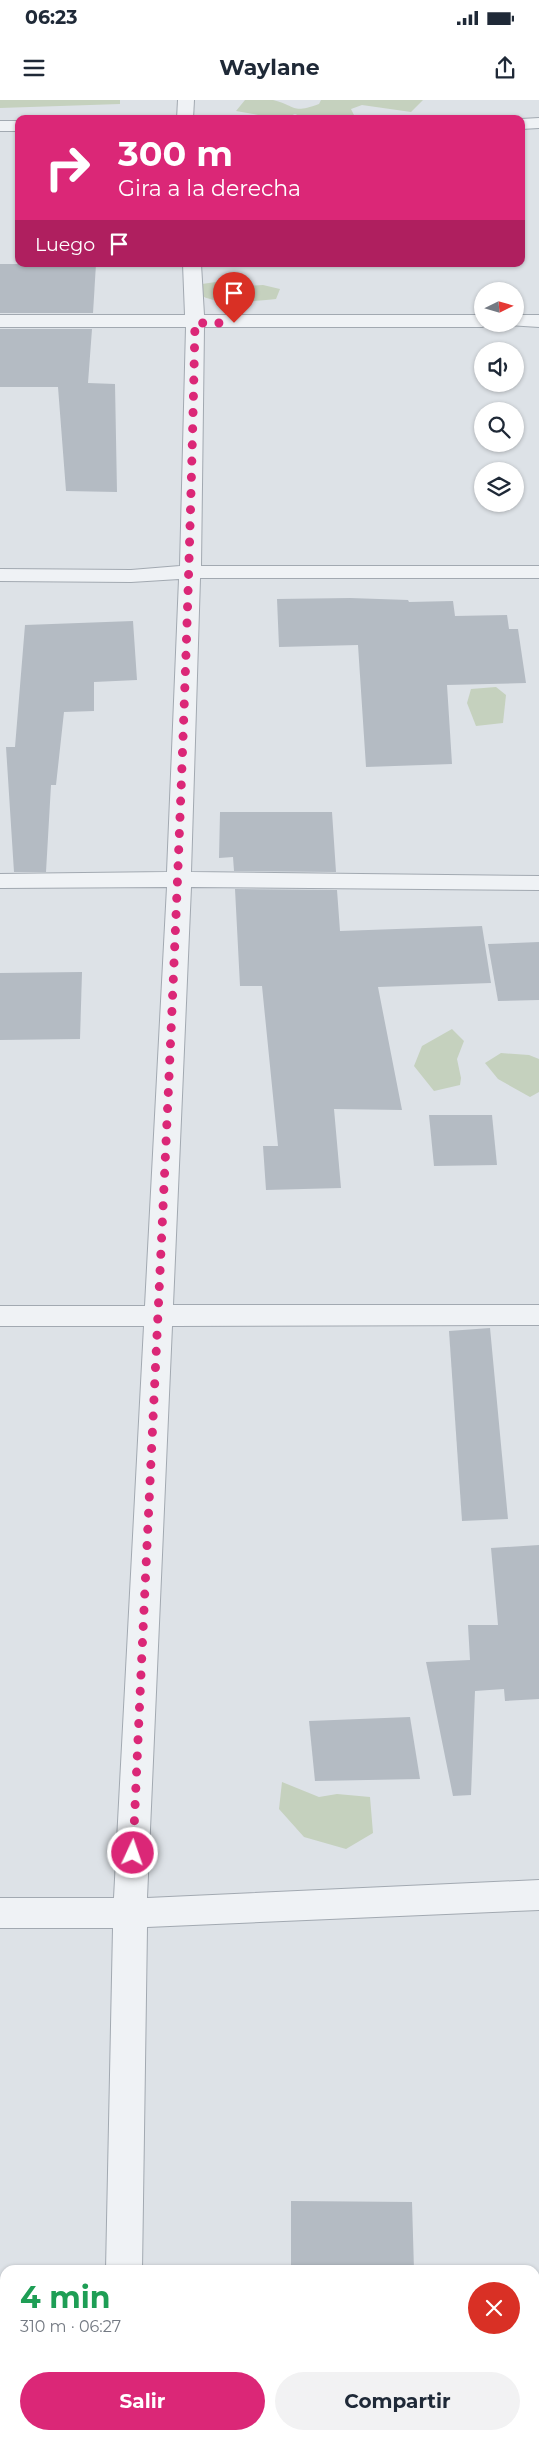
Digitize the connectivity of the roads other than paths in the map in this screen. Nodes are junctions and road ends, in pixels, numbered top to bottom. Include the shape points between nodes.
1 (186, 100) edge
2 (185, 115) edge
3 (525, 124) edge
4 (539, 124) edge
5 (0, 126) edge
6 (15, 126) edge
7 (192, 267) edge
8 (0, 321) edge
9 (474, 321) edge
10 (524, 321) edge
11 (539, 321) edge
12 (195, 323) junction
13 (190, 572) junction
14 (539, 572) edge
15 (0, 576) edge
16 (179, 879) junction
17 (0, 881) edge
18 (539, 883) edge
19 (157, 1315) junction
20 (539, 1315) edge
21 (0, 1316) edge
22 (539, 1895) edge
23 (0, 1913) edge
24 (130, 1913) junction
25 (124, 2265) edge

1 - 2 street
3 - 4 street
5 - 6 street
7 - 12 street
8 - 12 street
9 - 12 street
10 - 11 street
12 - 13 street
13 - 14 street
13 - 15 street via 131,576
13 - 16 street
16 - 17 street
16 - 18 street
16 - 19 street
19 - 20 street
19 - 21 street
19 - 24 street
22 - 24 street
23 - 24 street
24 - 25 street

